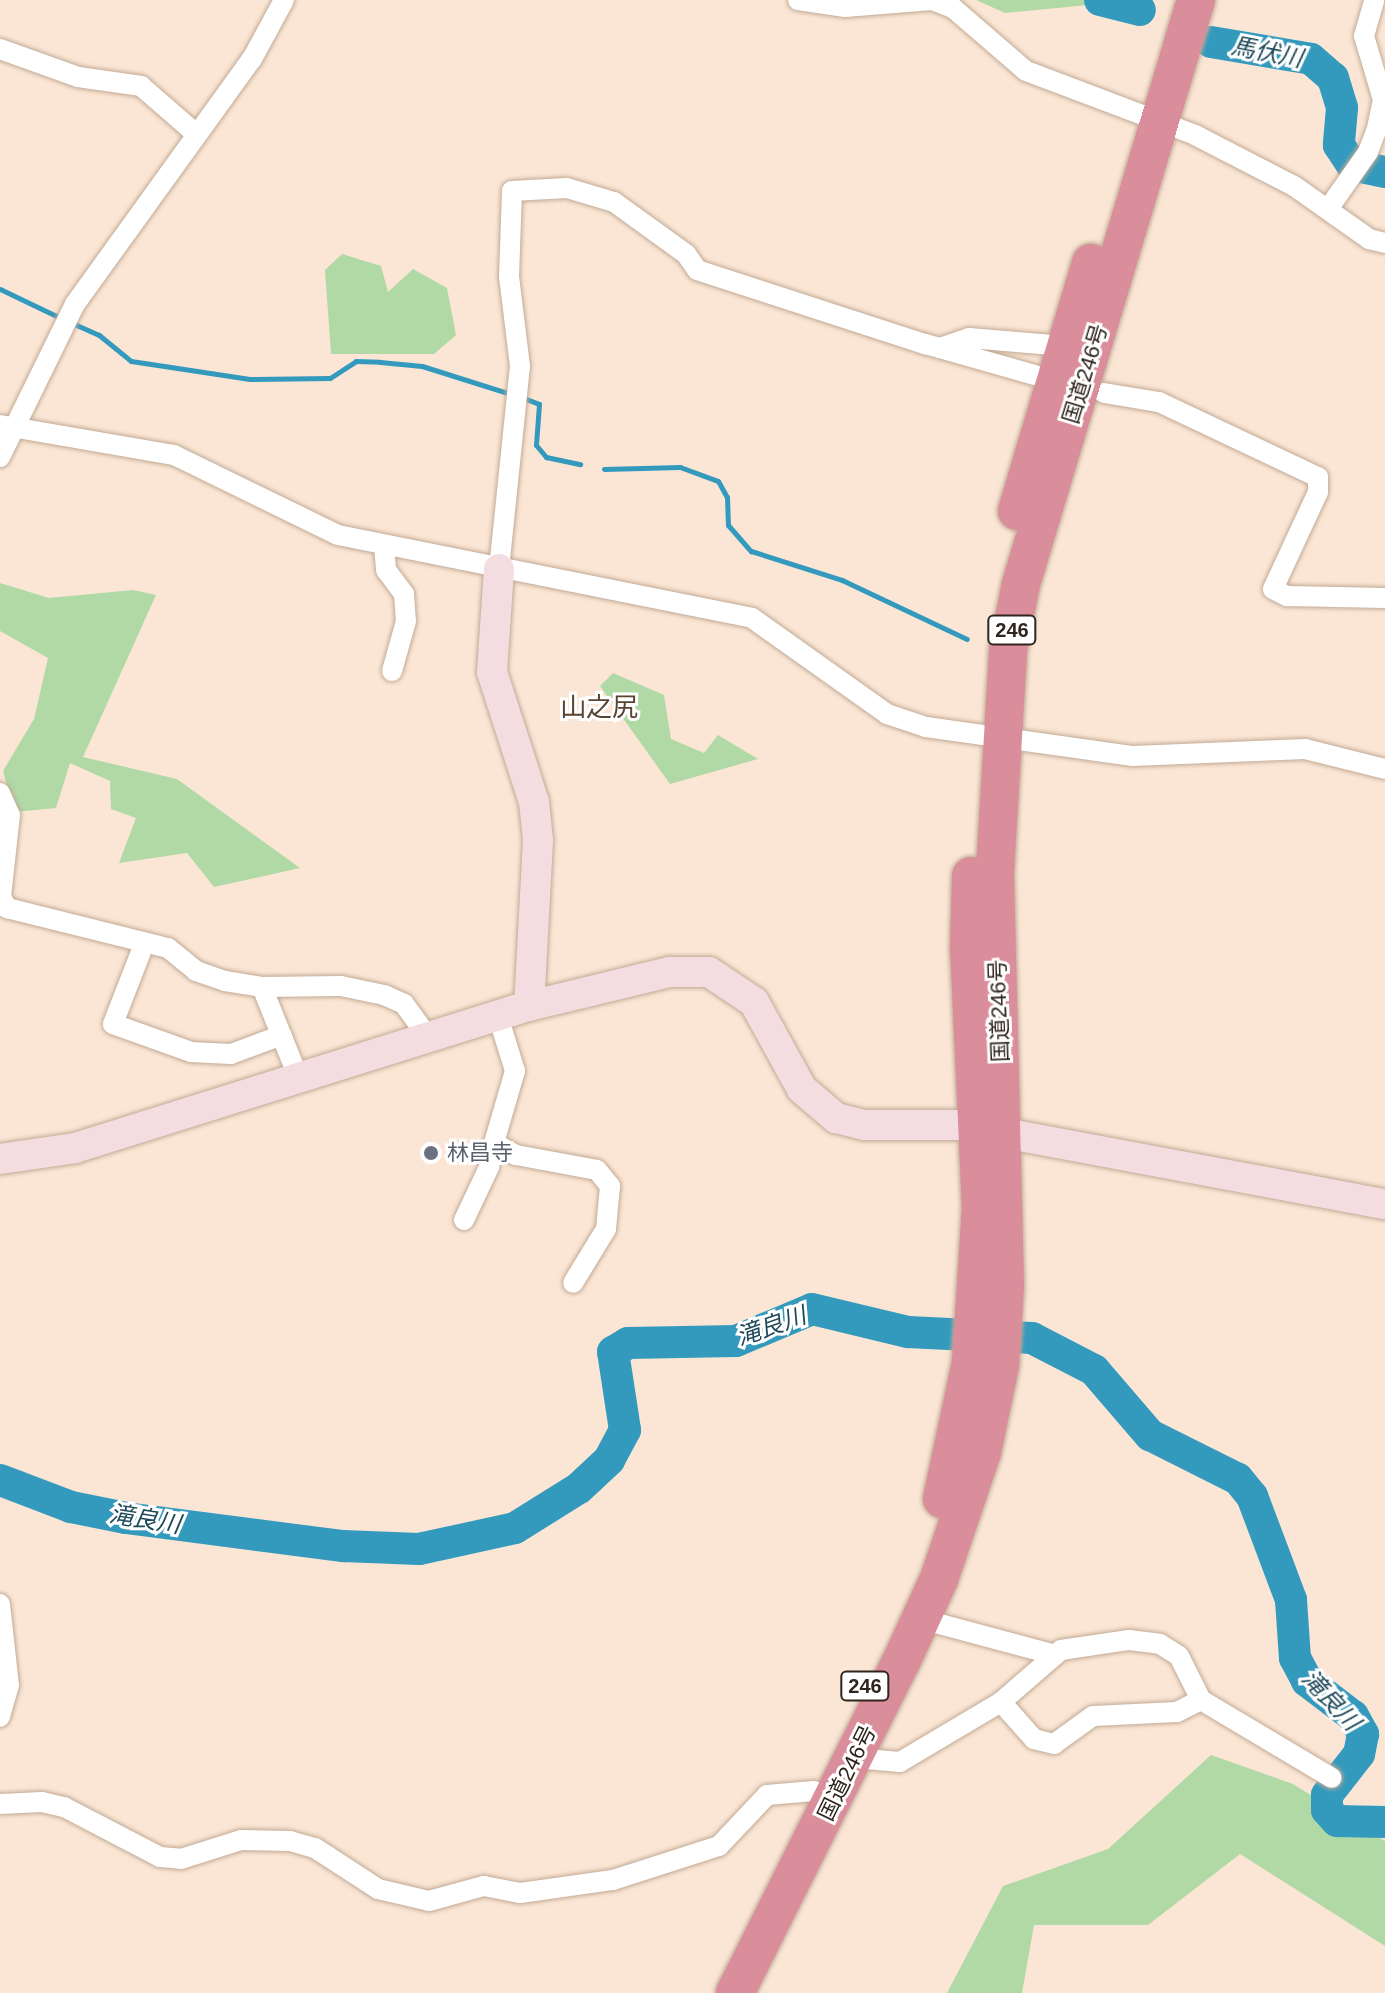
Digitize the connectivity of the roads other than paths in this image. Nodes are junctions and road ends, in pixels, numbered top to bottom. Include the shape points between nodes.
1 (284, 0) edge
2 (798, 0) edge
3 (1170, 0) edge
4 (1196, 0) edge
5 (1374, 0) edge
6 (0, 49) edge
7 (1149, 116) junction
8 (195, 133) junction
9 (1328, 209) junction
10 (1385, 243) edge
11 (1065, 346) junction
12 (940, 348) junction
13 (1035, 375) dead end
14 (1104, 393) dead end
15 (6, 425) edge
16 (0, 457) edge
17 (384, 546) junction
18 (499, 569) junction
19 (1385, 598) edge
20 (392, 671) dead end
21 (988, 734) junction
22 (1385, 769) edge
23 (0, 793) edge
24 (144, 944) junction
25 (262, 987) junction
26 (529, 1006) junction
27 (498, 1016) junction
28 (282, 1035) junction
29 (427, 1036) junction
30 (299, 1079) junction
31 (990, 1131) junction
32 (494, 1143) junction
33 (0, 1159) edge
34 (1385, 1204) edge
35 (464, 1220) dead end
36 (573, 1283) dead end
37 (985, 1363) junction
38 (0, 1604) edge
39 (921, 1619) junction
40 (1055, 1655) junction
41 (1201, 1700) junction
42 (1001, 1702) junction
43 (0, 1717) edge
44 (855, 1758) junction
45 (1332, 1778) dead end
46 (814, 1791) junction
47 (0, 1804) edge
48 (711, 1993) edge
49 (735, 1993) edge

1 - 8 street via 252,59
2 - 7 street via 845,7 932,0 966,15 1007,59 1026,71
3 - 7 highway, 国道246号 / 246
4 - 7 highway, 国道246号 / 246
5 - 9 street via 1364,36 1383,100 1368,152
6 - 8 street via 78,77 141,86
7 - 9 street via 1294,186
7 - 11 highway, 国道246号 / 246
7 - 21 highway, 国道246号 / 246 via 1021,584
8 - 15 street via 75,304
9 - 10 street via 1369,239
11 - 12 street via 969,338
11 - 21 highway, 国道246号 / 246 via 999,582 983,661
12 - 13 street
12 - 18 street via 697,270 686,254 614,202 567,188 512,191 509,277 520,366
14 - 19 street via 1159,402 1318,477 1318,492 1273,589 1287,596
15 - 16 street
15 - 17 street via 174,455 306,523
17 - 18 street
17 - 20 street via 386,570 404,594 405,608
18 - 21 street via 562,577 752,618 887,714 926,727
18 - 26 street via 492,672 534,802 538,841
21 - 22 street via 1133,756 1305,749
21 - 31 highway, 国道246号 / 246 via 995,871
23 - 24 street via 10,815 1,897 7,908
24 - 25 street via 168,948 196,971
24 - 28 street via 113,1024 191,1052 231,1054
25 - 28 street
25 - 29 street via 341,986 384,995 404,1004
26 - 27 street
26 - 31 street via 670,972 709,972 754,1002 802,1089 836,1118 864,1125
27 - 29 street
27 - 32 street via 515,1071
28 - 30 street
29 - 30 street
30 - 33 street via 75,1148
31 - 34 street
31 - 37 highway, 国道246号 / 246 via 991,1285
32 - 35 street via 489,1167
32 - 36 street via 516,1155 597,1170 610,1186 606,1229
37 - 39 highway, 国道246号 / 246 via 962,1518
37 - 46 highway, 国道246号 / 246 via 959,1432 923,1560
38 - 43 street via 9,1685
39 - 40 street
39 - 44 highway, 国道246号 / 246
40 - 41 street via 1129,1640 1160,1644 1179,1656
40 - 42 street
41 - 42 street via 1177,1712 1093,1716 1054,1744 1034,1739
41 - 45 street
42 - 44 street via 900,1762
44 - 49 highway, 国道246号 / 246
46 - 47 street via 767,1795 719,1846 613,1880 532,1893 484,1886 429,1901 378,1889 315,1848 290,1841 241,1840 181,1859 160,1857 64,1807
46 - 48 highway, 国道246号 / 246

